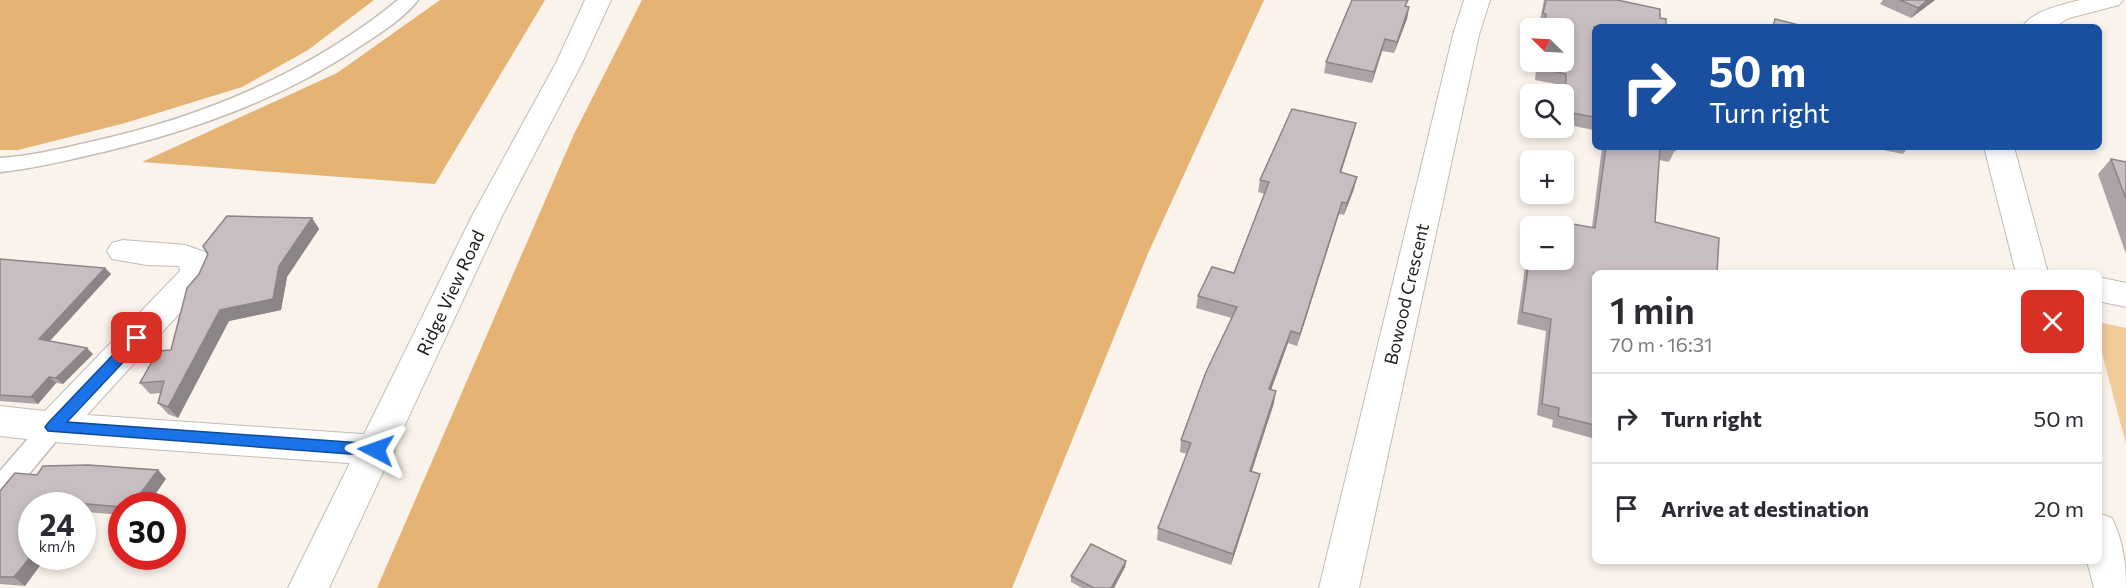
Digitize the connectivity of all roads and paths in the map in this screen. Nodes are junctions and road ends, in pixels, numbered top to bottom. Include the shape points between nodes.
1 (409, 0) edge
2 (598, 0) edge
3 (1477, 0) edge
4 (2110, 0) edge
5 (2040, 24) edge
6 (2001, 150) edge
7 (0, 165) edge
8 (123, 251) dead end
9 (2031, 270) edge
10 (2102, 290) edge
11 (2126, 295) edge
12 (0, 421) edge
13 (53, 427) junction
14 (376, 450) junction
15 (0, 490) edge
16 (2102, 544) edge
17 (308, 588) edge
18 (1340, 588) edge
19 (2114, 588) edge

1 - 7 lane via 388,19 315,68 229,107 115,144
2 - 14 street, Ridge View Road via 487,216
3 - 18 street, Bowood Crescent
4 - 5 street via 2060,13
6 - 9 street
8 - 13 street via 190,257 198,264 195,276
10 - 11 street
12 - 13 street
13 - 14 street
13 - 15 lane
14 - 17 street, Ridge View Road
16 - 19 street

